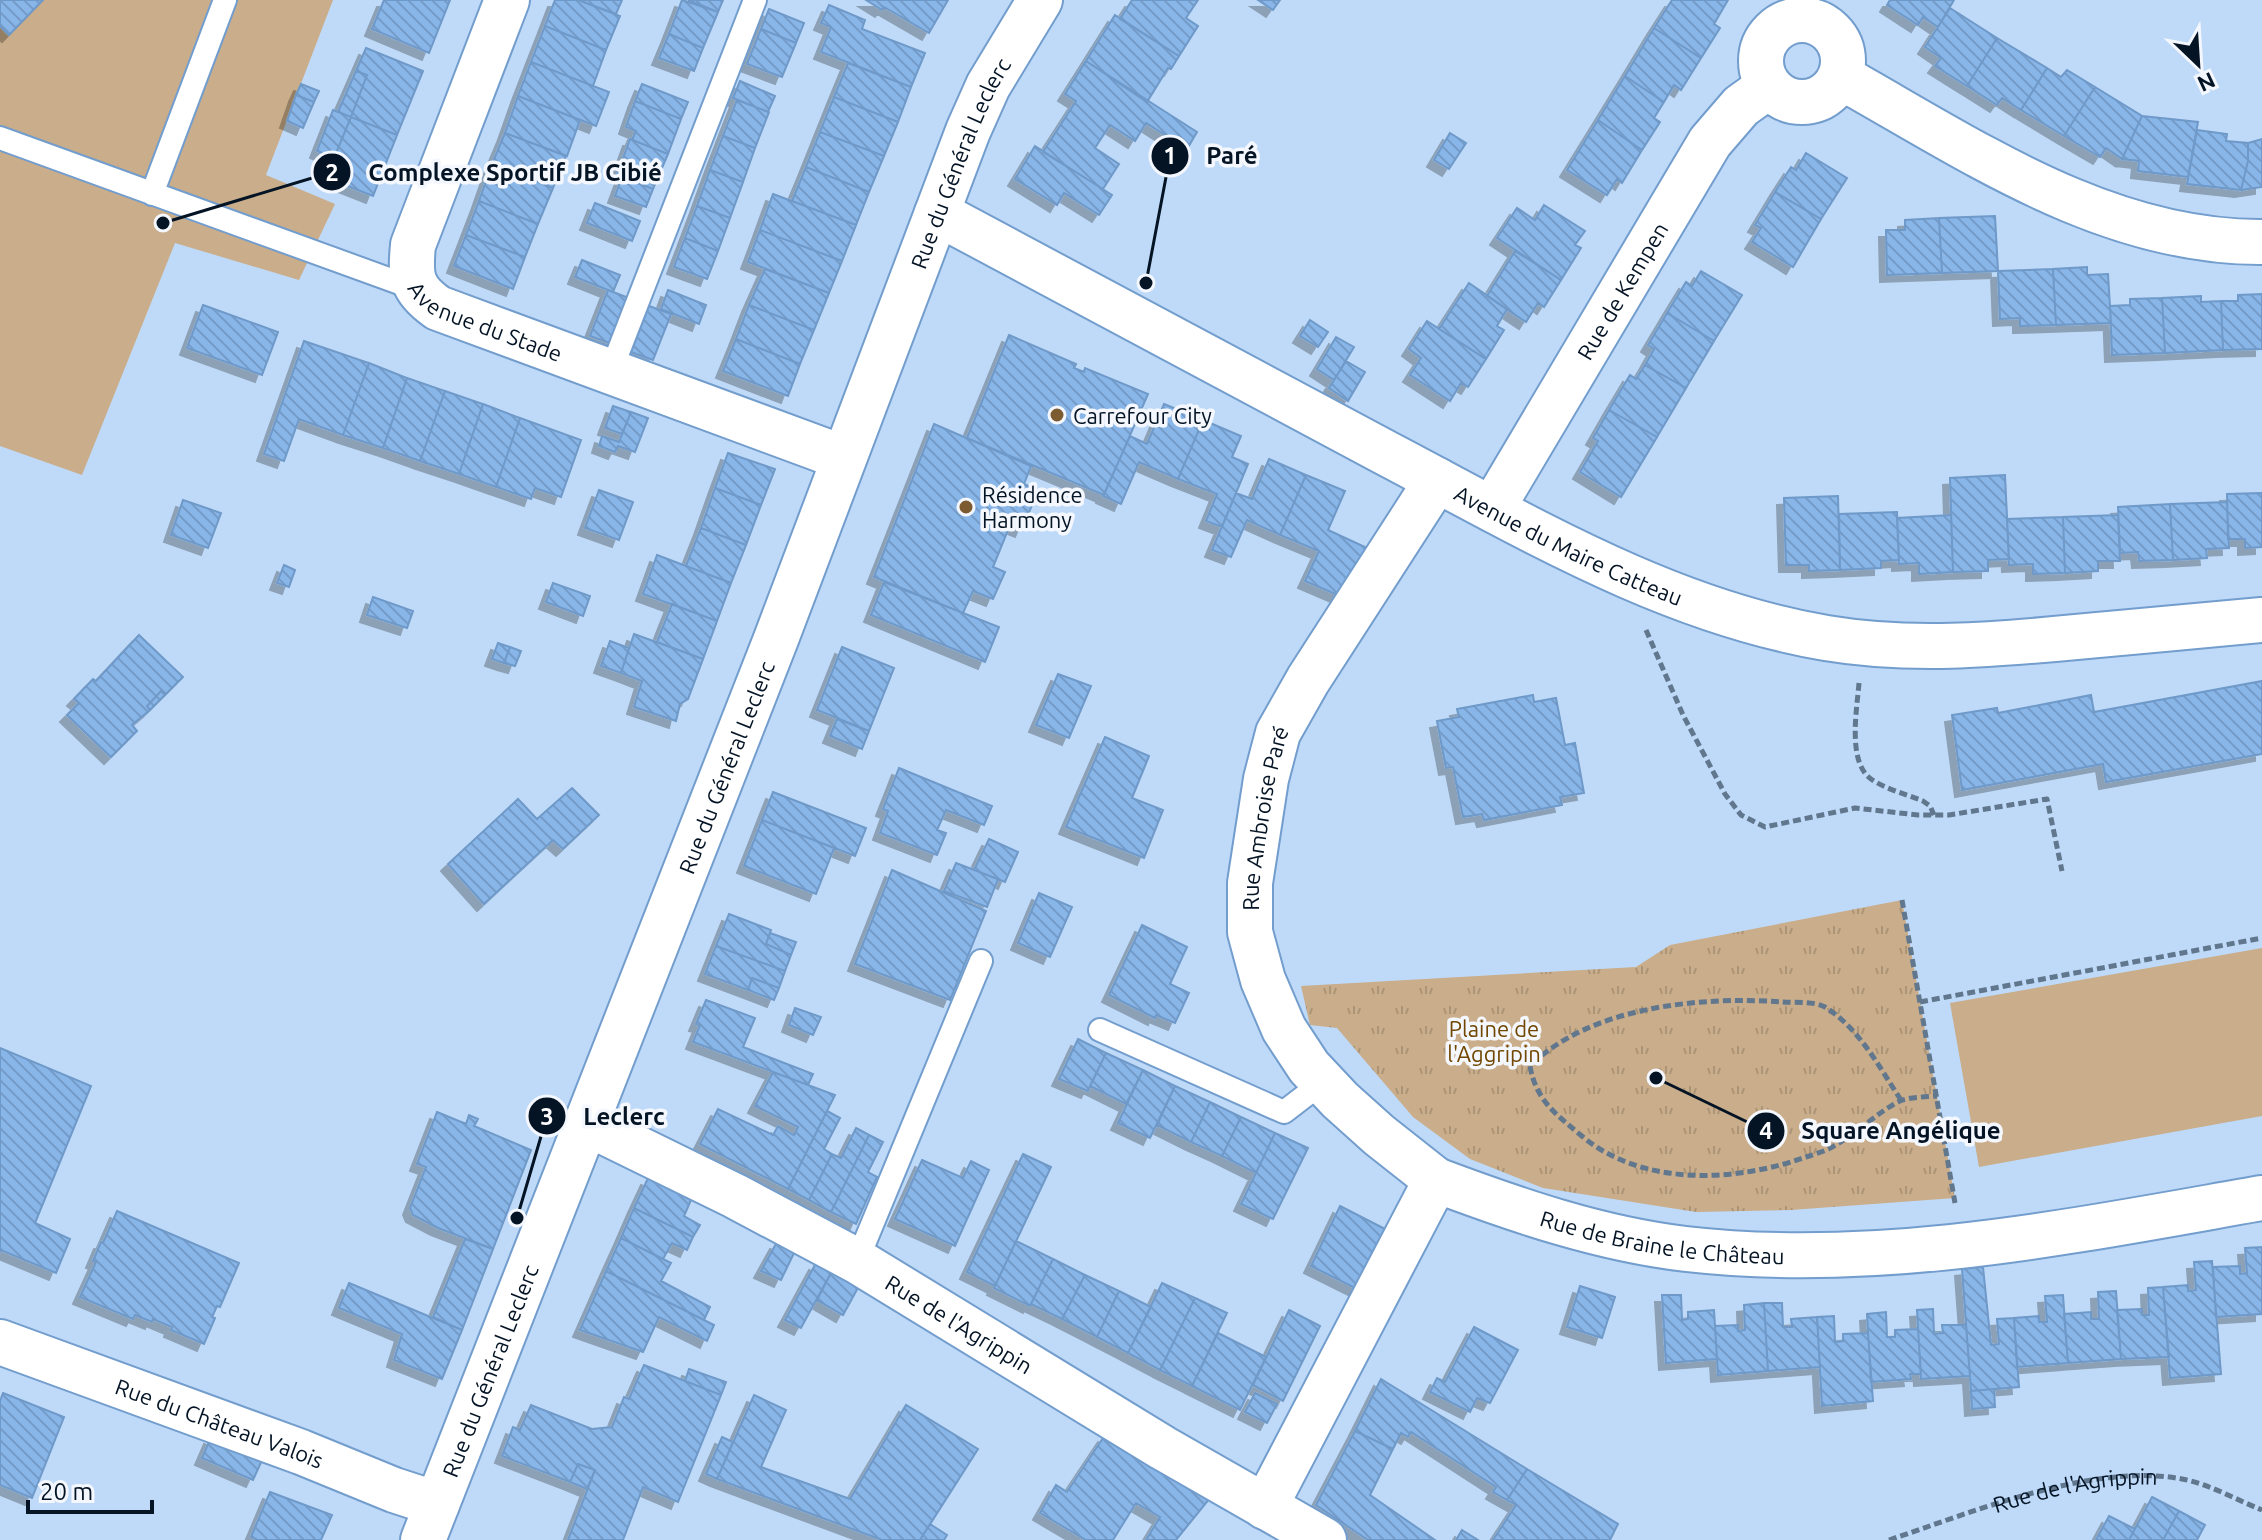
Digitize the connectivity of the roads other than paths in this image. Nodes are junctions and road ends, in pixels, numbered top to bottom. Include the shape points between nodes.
1 (225, 0) edge
2 (507, 0) edge
3 (755, 0) edge
4 (1040, 0) edge
5 (1780, 11) edge
6 (1841, 77) junction
7 (1769, 86) junction
8 (0, 138) edge
9 (152, 194) junction
10 (937, 213) junction
11 (2262, 242) edge
12 (416, 289) junction
13 (610, 373) junction
14 (844, 458) junction
15 (1437, 480) junction
16 (1492, 509) junction
17 (2262, 620) edge
18 (981, 961) dead end
19 (1100, 1030) dead end
20 (1323, 1082) junction
21 (588, 1124) junction
22 (1436, 1180) junction
23 (2262, 1198) edge
24 (857, 1261) junction
25 (0, 1342) edge
26 (1265, 1507) junction
27 (430, 1522) edge
28 (1324, 1540) edge

1 - 9 lane
2 - 12 street, Avenue du Stade via 413,245
3 - 13 lane
4 - 10 street, Rue du Général Leclerc via 988,86
5 - 6 street via 1827,27 1843,49
5 - 7 street via 1762,49
6 - 7 street via 1822,98 1807,102 1793,101
6 - 11 street via 2049,191 2147,226 2205,239
7 - 16 street, Rue de Kempen via 1741,106 1710,142
8 - 9 lane
9 - 12 lane
10 - 14 street, Rue du Général Leclerc
10 - 15 street, Avenue du Maire Catteau
12 - 13 street, Avenue du Stade via 438,308
13 - 14 street, Avenue du Stade
14 - 21 street, Rue du Général Leclerc
15 - 16 street, Avenue du Maire Catteau
15 - 20 street, Rue Ambroise Paré via 1301,691 1278,733 1263,791 1250,883 1250,932 1284,1029
16 - 17 street, Avenue du Maire Catteau via 1622,574 1711,610 1777,628 1863,642 1981,645
18 - 24 lane
19 - 20 lane via 1284,1112
20 - 22 street, Rue Ambroise Paré
21 - 24 street, Rue de l'Agrippin
21 - 27 street, Rue du Général Leclerc
22 - 23 street, Rue de Braine le Château via 1555,1222 1685,1249 1821,1254 1963,1247
22 - 26 street
24 - 26 street, Rue de l'Agrippin
25 - 27 street, Rue du Château Valois via 394,1490
26 - 28 street, Rue de l'Agrippin

